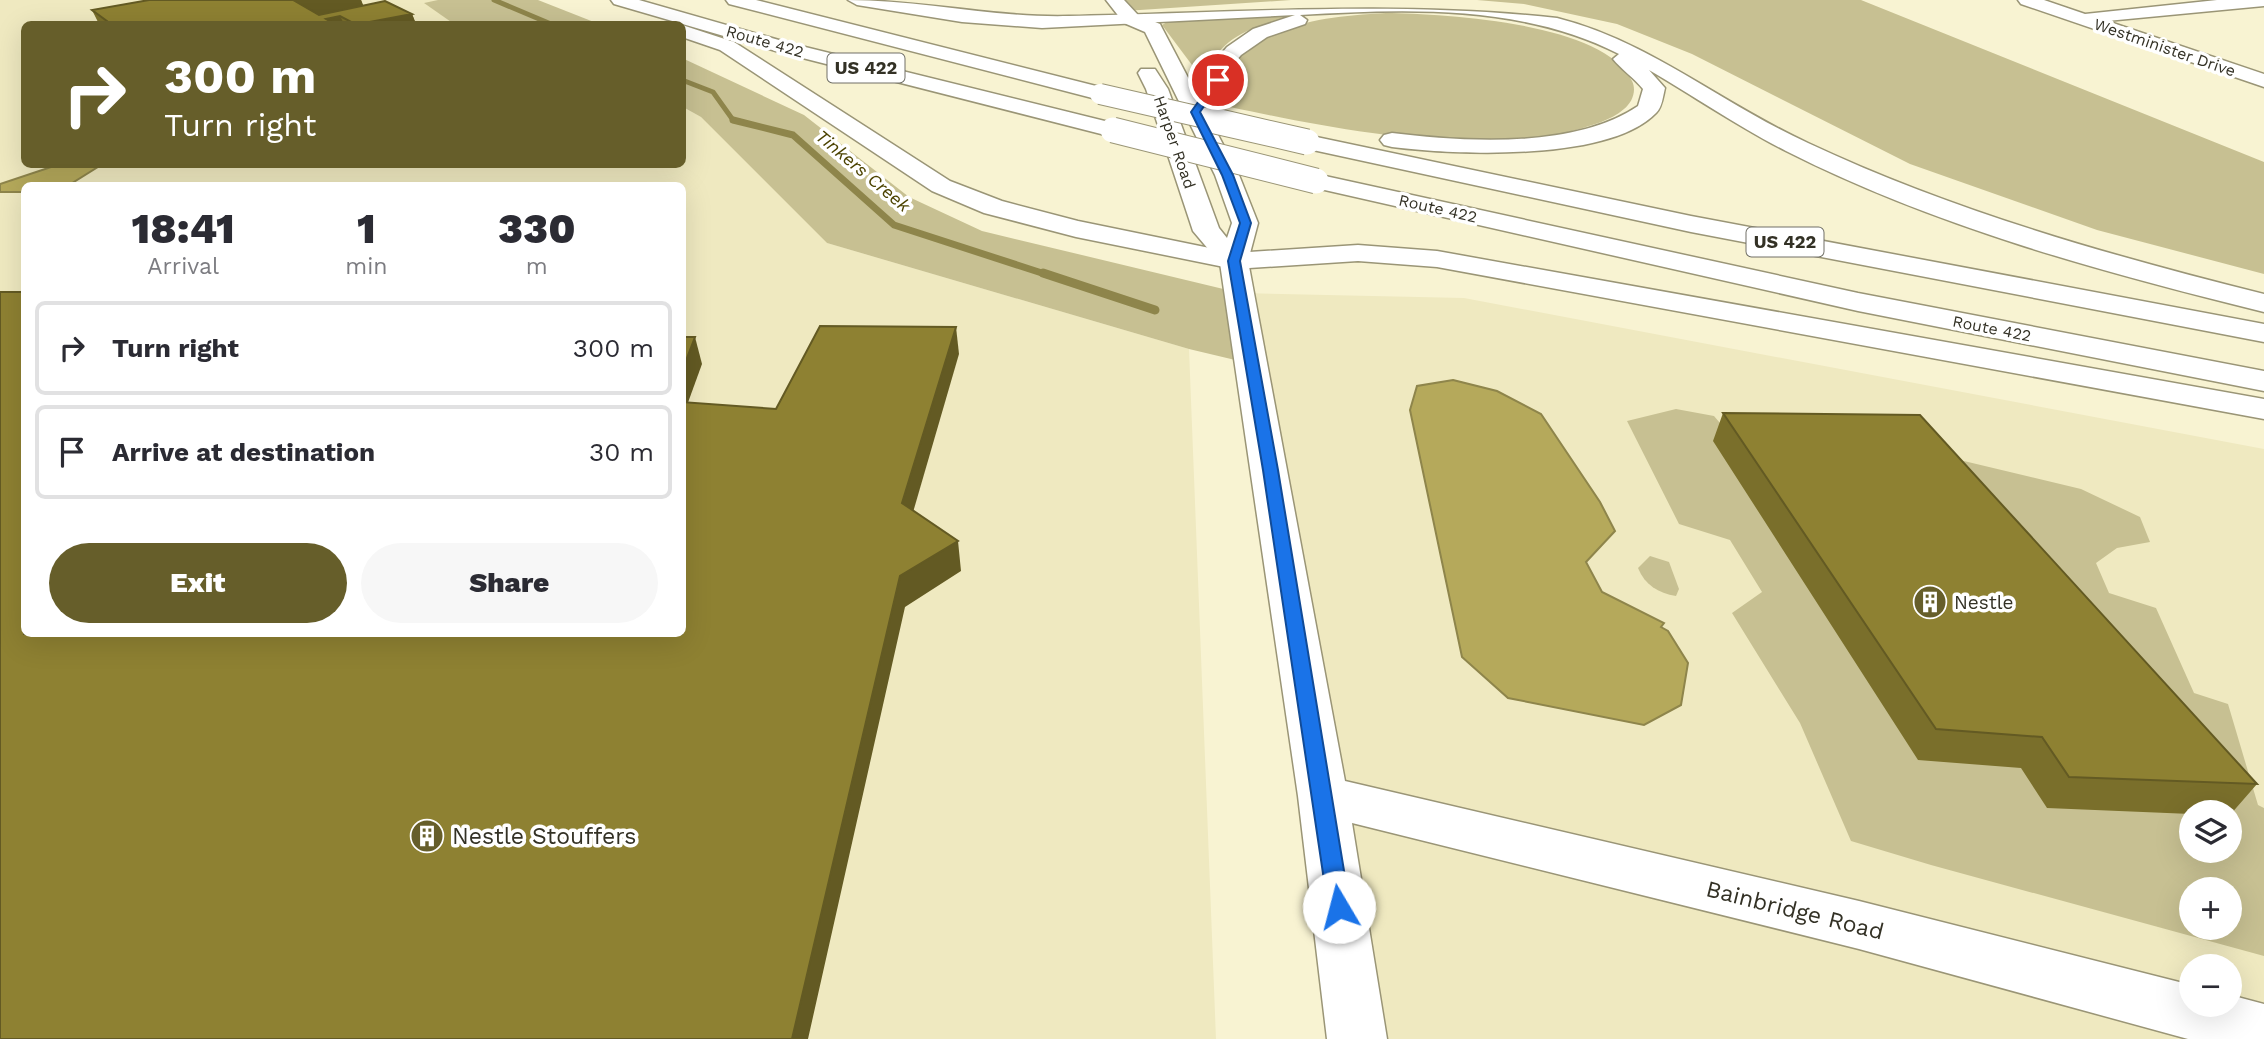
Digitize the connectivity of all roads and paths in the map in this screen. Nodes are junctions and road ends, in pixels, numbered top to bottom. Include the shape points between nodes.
1 (606, 0) edge
2 (620, 0) edge
3 (735, 0) edge
4 (857, 0) edge
5 (1115, 0) edge
6 (2026, 0) edge
7 (2264, 1) edge
8 (2078, 18) junction
9 (657, 21) edge
10 (686, 32) edge
11 (1133, 38) junction
12 (2264, 81) edge
13 (1196, 112) junction
14 (1304, 134) junction
15 (1234, 261) junction
16 (2264, 303) edge
17 (2264, 334) edge
18 (2264, 381) edge
19 (2264, 409) edge
20 (1323, 796) junction
21 (2264, 1031) edge
22 (1357, 1039) edge

1 - 9 main road
2 - 18 main road, Route 422 / US 422, bridge via 786,48 1316,181 1858,302
3 - 14 main road, Route 422 / US 422, bridge via 983,64
4 - 11 main road via 985,20 1065,22
5 - 11 main road, Harper Road
6 - 8 main road, Westminister Drive
7 - 8 main road
8 - 12 main road, Westminister Drive
10 - 15 main road via 727,46 951,190 993,207 1076,229
11 - 13 main road, Harper Road via 1153,28
11 - 15 main road, Harper Road via 1157,89 1206,231
11 - 16 main road via 1409,5 1471,9 1553,23 1625,48 1748,122 1860,176 2073,251
13 - 14 main road via 1218,80 1221,66 1260,33 1318,16 1382,11 1462,14 1557,31 1590,41 1631,63 1654,88 1648,110 1616,128 1552,142 1413,143
13 - 15 main road, Harper Road via 1245,223
14 - 17 main road, Route 422 / US 422 via 1691,224
15 - 19 main road via 1358,253 1437,259
15 - 20 main road, Harper Road
20 - 21 main road, Bainbridge Road via 1859,925
20 - 22 main road, Harper Road

